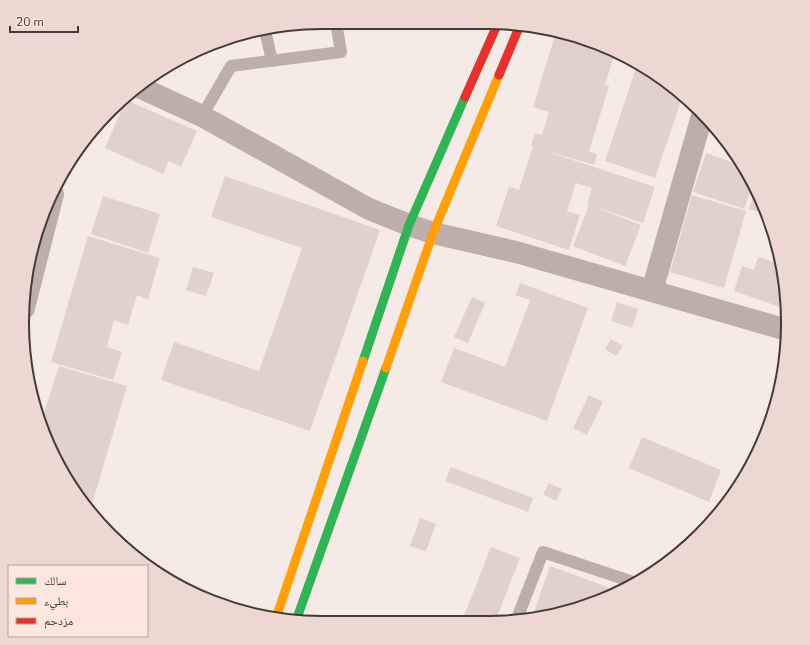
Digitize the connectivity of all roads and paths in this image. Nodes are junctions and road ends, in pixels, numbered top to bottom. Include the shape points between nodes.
1 (337, 29) edge
2 (495, 29) edge
3 (517, 31) edge
4 (266, 35) edge
5 (272, 61) junction
6 (145, 89) edge
7 (202, 116) junction
8 (701, 121) edge
9 (409, 225) junction
10 (433, 233) junction
11 (42, 239) edge
12 (35, 263) edge
13 (652, 291) junction
14 (781, 328) edge
15 (627, 581) edge
16 (278, 612) edge
17 (518, 614) edge
18 (298, 615) edge

1 - 5 lane via 341,52
2 - 9 main road
3 - 10 main road
4 - 5 lane
5 - 7 lane via 231,66
6 - 7 street
7 - 9 street via 369,209
8 - 13 street
9 - 10 street
9 - 16 main road
10 - 13 street via 516,252
10 - 18 main road
11 - 12 street
13 - 14 street
15 - 17 lane via 543,552

